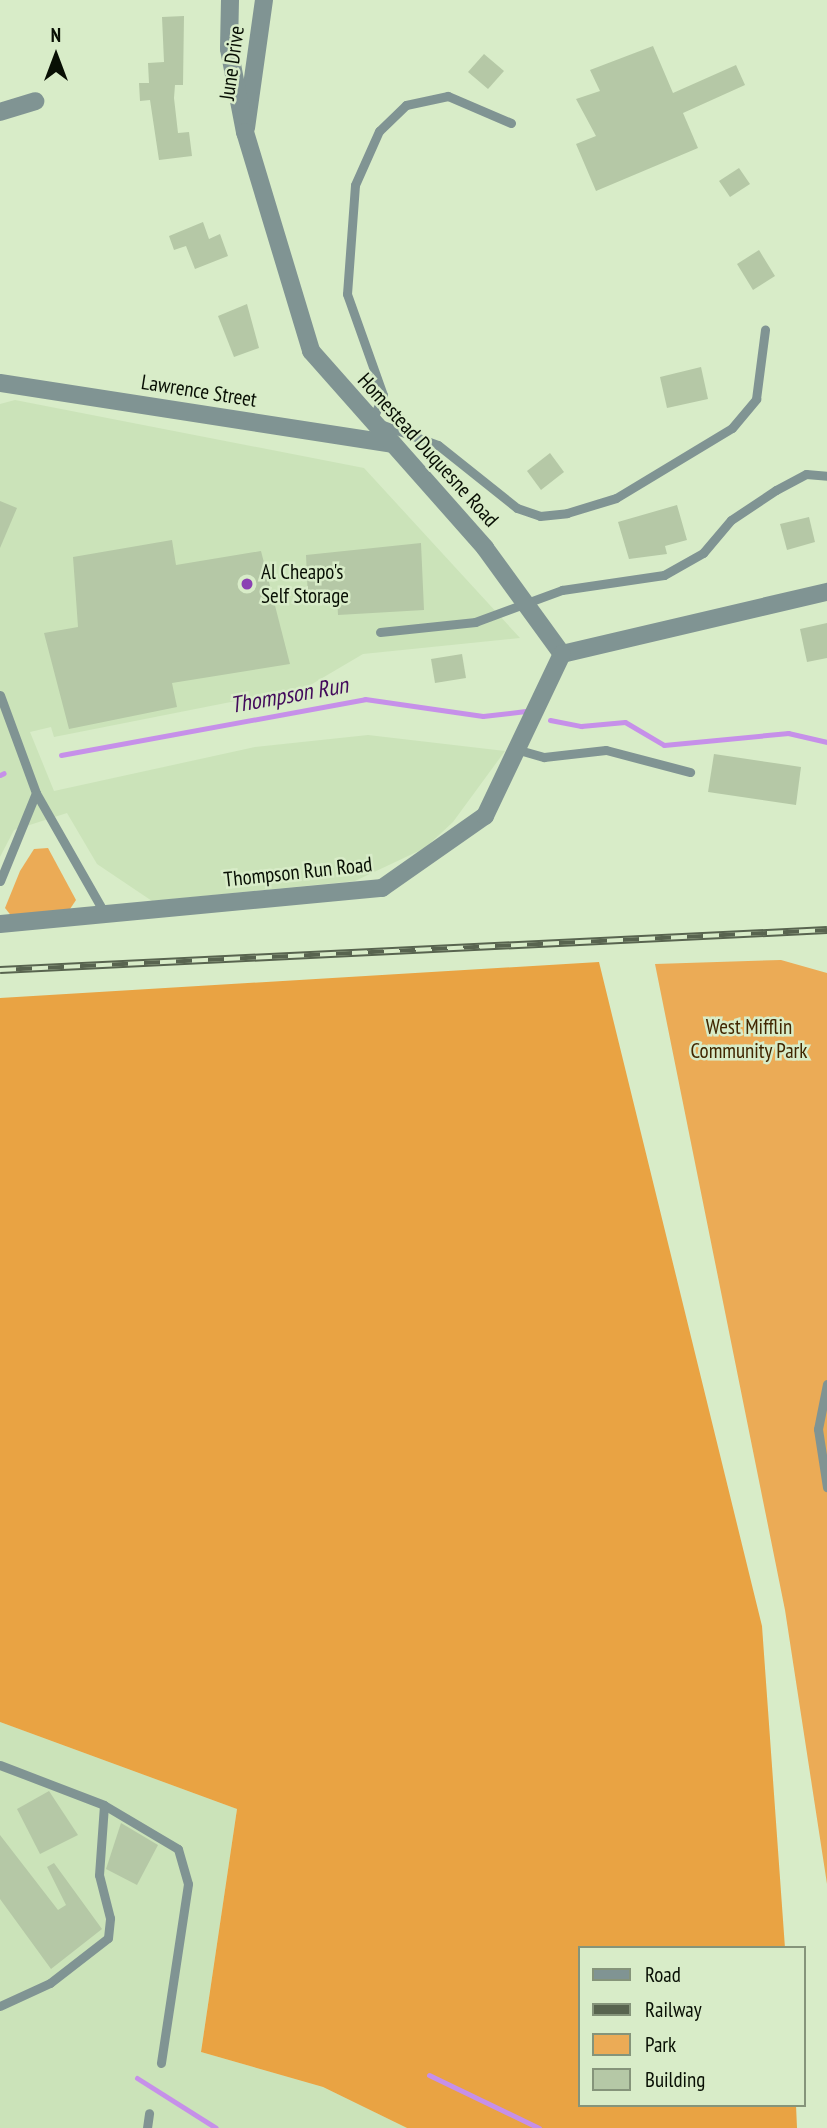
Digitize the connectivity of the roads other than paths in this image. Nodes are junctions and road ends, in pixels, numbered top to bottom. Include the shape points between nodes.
1 (230, 0) edge
2 (264, 0) edge
3 (35, 101) dead end
4 (0, 112) edge
5 (511, 123) dead end
6 (245, 132) junction
7 (765, 330) dead end
8 (0, 383) edge
9 (372, 421) junction
10 (392, 444) junction
11 (827, 476) edge
12 (827, 592) edge
13 (524, 601) junction
14 (380, 632) dead end
15 (562, 654) junction
16 (0, 695) edge
17 (519, 750) junction
18 (690, 772) dead end
19 (36, 793) junction
20 (0, 881) edge
21 (104, 914) junction
22 (0, 924) edge
23 (827, 1384) edge
24 (827, 1487) edge
25 (0, 1765) edge
26 (104, 1805) junction
27 (0, 2006) edge
28 (161, 2063) dead end
29 (149, 2113) dead end
30 (147, 2128) edge

1 - 6 street, Homestead Duquesne Road via 229,49
2 - 6 street, June Drive
3 - 4 street
5 - 9 lane via 448,96 406,105 379,131 355,184 347,294 383,395
6 - 9 street, Homestead Duquesne Road via 311,351
7 - 9 lane via 757,399 732,428 628,492 567,513 540,516 517,508 438,445
8 - 10 street, Lawrence Street
9 - 10 street, Homestead Duquesne Road
10 - 13 street, Homestead Duquesne Road
11 - 13 lane via 806,474 776,490 731,520 703,553 664,575
12 - 15 street
13 - 14 lane via 475,622
13 - 15 street, Homestead Duquesne Road
15 - 17 street, Thompson Run Road
16 - 19 lane
17 - 18 lane via 544,757 606,750
17 - 21 street, Thompson Run Road via 485,816 382,888
19 - 20 lane
19 - 21 lane
21 - 22 street, Thompson Run Road
23 - 24 lane via 818,1429
25 - 26 lane
26 - 27 lane via 99,1875 110,1918 108,1938 50,1983
26 - 28 lane via 164,1836 186,1865 184,1923
29 - 30 lane

